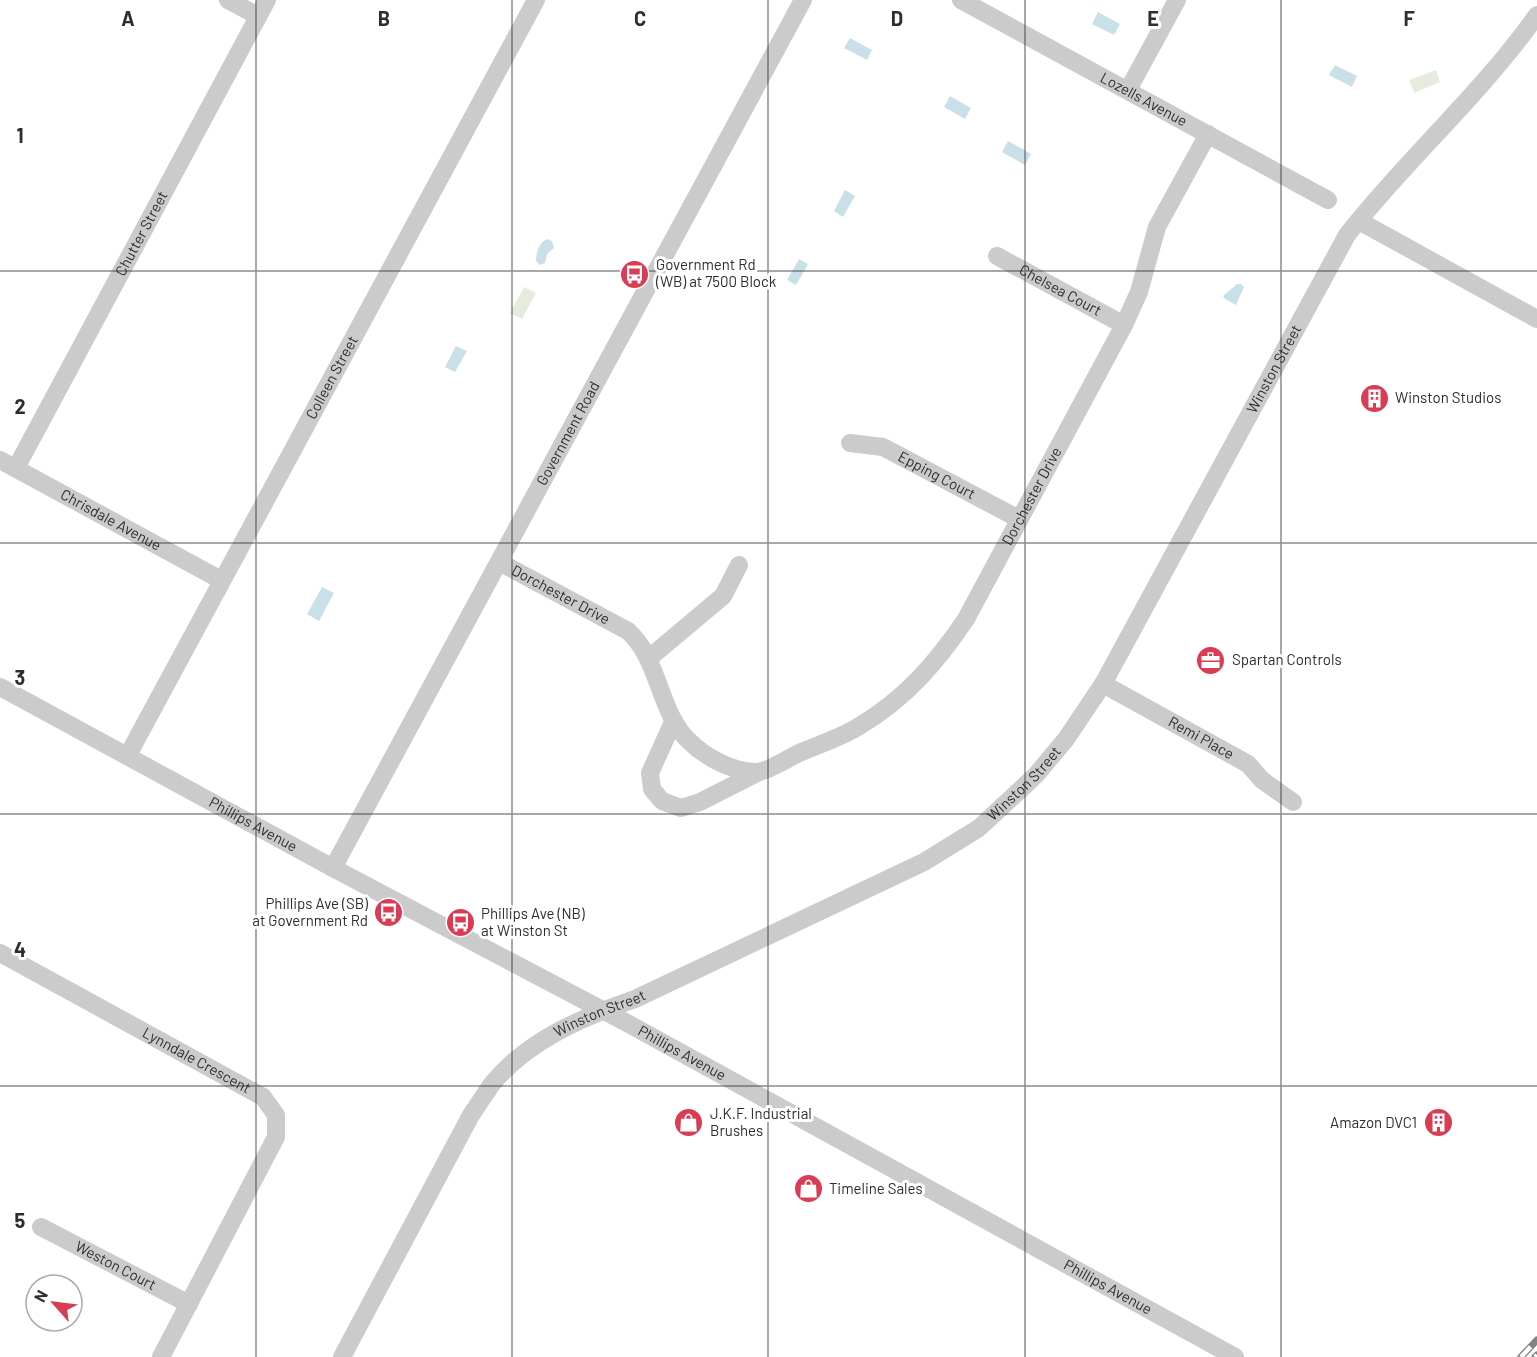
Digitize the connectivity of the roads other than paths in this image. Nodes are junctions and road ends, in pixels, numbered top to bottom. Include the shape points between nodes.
1 (228, 0) edge
2 (267, 0) edge
3 (536, 0) edge
4 (803, 0) edge
5 (961, 0) edge
6 (1177, 0) edge
7 (1537, 15) edge
8 (258, 16) junction
9 (1128, 90) junction
10 (1208, 134) junction
11 (1328, 200) dead end
12 (1359, 220) junction
13 (998, 256) dead end
14 (1537, 319) edge
15 (1124, 325) junction
16 (850, 443) dead end
17 (8, 464) edge
18 (1019, 519) junction
19 (499, 562) junction
20 (739, 565) dead end
21 (221, 580) junction
22 (648, 659) junction
23 (1103, 684) junction
24 (0, 687) edge
25 (673, 722) junction
26 (128, 755) junction
27 (759, 772) junction
28 (1293, 802) dead end
29 (333, 868) junction
30 (0, 953) edge
31 (603, 1010) junction
32 (41, 1227) dead end
33 (189, 1304) junction
34 (161, 1357) edge
35 (342, 1357) edge
36 (1235, 1357) edge

1 - 8 street
2 - 8 street, Chutter Street
3 - 21 street, Colleen Street
4 - 19 street, Government Road
5 - 9 street, Lozells Avenue
6 - 9 street
7 - 12 street, Winston Street via 1475,91
8 - 17 street, Chutter Street
9 - 10 street, Lozells Avenue
10 - 11 street, Lozells Avenue
10 - 15 street, Dorchester Drive via 1157,227 1139,292
12 - 14 street
12 - 23 street, Winston Street via 1333,258
13 - 15 street, Chelsea Court
15 - 18 street, Dorchester Drive
16 - 18 street, Epping Court via 883,447
17 - 21 street, Chrisdale Avenue
18 - 27 street, Dorchester Drive via 966,619 916,684 860,726
19 - 22 street, Dorchester Drive via 627,632
19 - 29 street, Government Road
20 - 22 street via 723,596
21 - 26 street, Colleen Street
22 - 25 street, Dorchester Drive
23 - 28 street, Remi Place via 1248,764 1262,780
23 - 31 street, Winston Street via 1066,740 1036,775 979,828 924,862 636,999
24 - 26 street, Phillips Avenue
25 - 27 street, Dorchester Drive via 704,755 727,766
25 - 27 street, Dorchester Drive via 650,773 652,789 662,801 681,808
26 - 29 street, Phillips Avenue
29 - 31 street, Phillips Avenue
30 - 33 street, Lynndale Crescent via 263,1097 276,1115 276,1137
31 - 35 street, Winston Street via 553,1034 517,1060 493,1084 465,1125
31 - 36 street, Phillips Avenue
32 - 33 street, Weston Court
33 - 34 street, Lynndale Crescent

